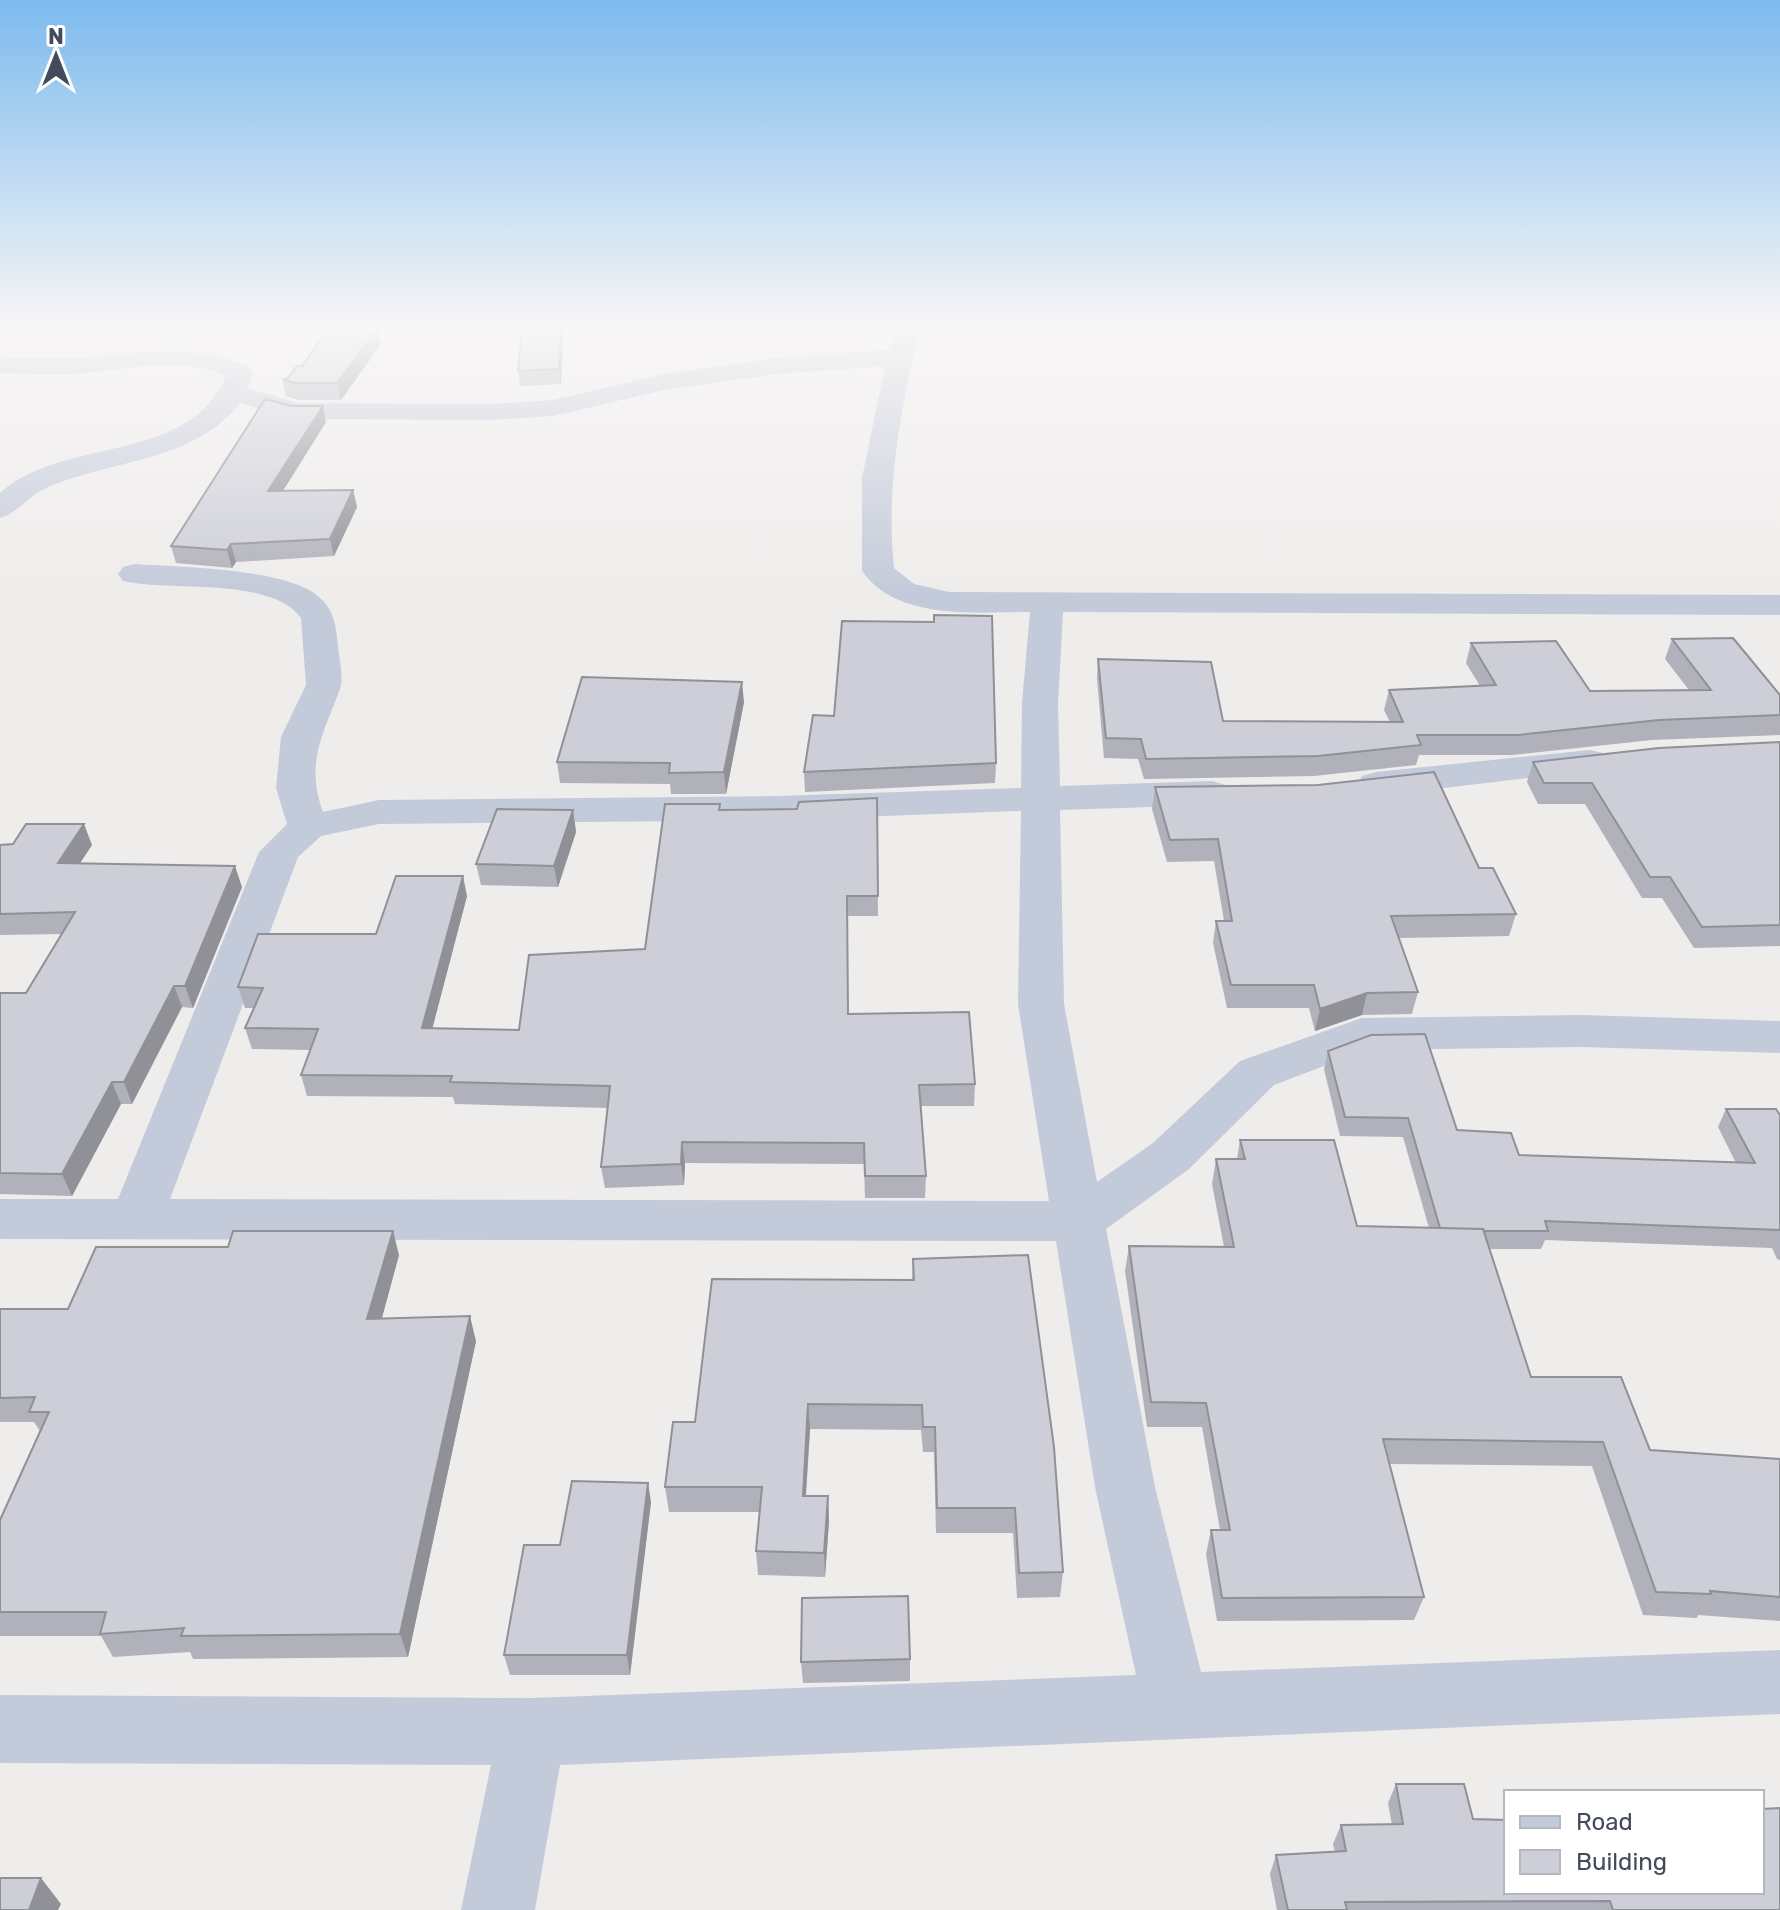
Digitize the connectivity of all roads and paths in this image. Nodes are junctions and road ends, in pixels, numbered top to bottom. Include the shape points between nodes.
1 (215, 414) edge
2 (886, 414) edge
3 (0, 509) edge
4 (134, 574) dead end
5 (1047, 602) junction
6 (1780, 605) edge
7 (1622, 757) edge
8 (1346, 787) edge
9 (1251, 792) edge
10 (1043, 796) junction
11 (308, 827) junction
12 (1780, 1037) edge
13 (0, 1219) edge
14 (136, 1220) junction
15 (1079, 1221) junction
16 (1780, 1682) edge
17 (1176, 1705) junction
18 (0, 1729) edge
19 (532, 1732) junction
20 (498, 1910) edge

1 - 3 street via 198,431 31,483
2 - 5 street via 873,512 878,571 903,591 949,602
4 - 11 street via 233,580 291,594 318,618 324,685 300,737 295,788
5 - 6 street
5 - 10 street via 1040,703
7 - 8 street
9 - 10 street
10 - 11 street via 777,808 379,812
10 - 15 street via 1041,1004
11 - 14 street via 279,852
12 - 15 street via 1582,1031 1362,1034 1257,1073 1171,1156
13 - 14 street
14 - 15 street
15 - 17 street via 1125,1487
16 - 17 street
17 - 19 street
18 - 19 street
19 - 20 street

